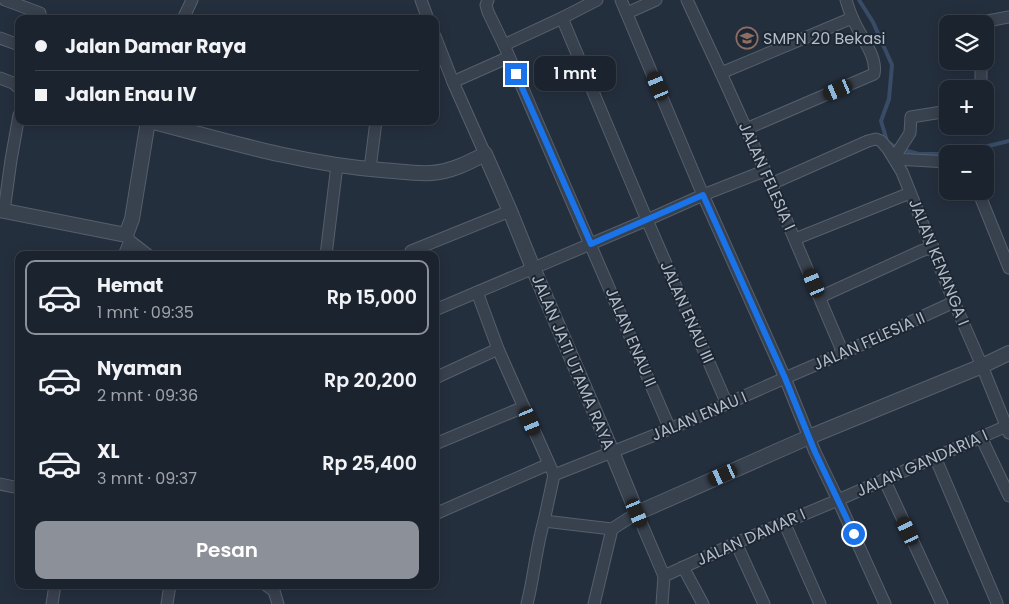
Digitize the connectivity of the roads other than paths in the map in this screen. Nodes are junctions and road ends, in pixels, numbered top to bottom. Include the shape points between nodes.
1 (5, 0) edge
2 (192, 0) edge
3 (421, 0) edge
4 (488, 0) edge
5 (596, 0) edge
6 (622, 0) edge
7 (656, 0) edge
8 (687, 0) edge
9 (846, 0) edge
10 (40, 13) dead end
11 (627, 13) junction
12 (184, 15) edge
13 (427, 15) edge
14 (562, 18) junction
15 (852, 18) junction
16 (1009, 18) edge
17 (994, 20) edge
18 (0, 38) edge
19 (15, 44) edge
20 (504, 45) junction
21 (439, 47) edge
22 (509, 57) junction
23 (722, 74) junction
24 (0, 78) edge
25 (452, 82) junction
26 (15, 85) edge
27 (939, 112) edge
28 (17, 125) edge
29 (148, 125) edge
30 (164, 125) edge
31 (376, 125) edge
32 (746, 129) junction
33 (484, 154) junction
34 (893, 155) junction
35 (939, 161) edge
36 (337, 165) junction
37 (370, 169) junction
38 (764, 171) junction
39 (771, 184) junction
40 (910, 193) junction
41 (703, 195) junction
42 (982, 200) edge
43 (2, 211) edge
44 (510, 211) junction
45 (647, 220) junction
46 (128, 238) junction
47 (795, 239) junction
48 (591, 244) junction
49 (933, 247) junction
50 (125, 251) edge
51 (143, 251) edge
52 (326, 251) edge
53 (411, 251) dead end
54 (533, 268) junction
55 (1009, 268) edge
56 (477, 292) junction
57 (820, 297) junction
58 (954, 302) junction
59 (439, 308) edge
60 (498, 349) junction
61 (843, 353) junction
62 (1009, 353) edge
63 (982, 366) junction
64 (439, 376) edge
65 (785, 378) junction
66 (728, 404) junction
67 (524, 407) junction
68 (1008, 428) edge
69 (670, 429) junction
70 (809, 437) junction
71 (981, 437) junction
72 (439, 442) edge
73 (612, 452) junction
74 (935, 457) junction
75 (549, 464) junction
76 (554, 475) junction
77 (884, 479) junction
78 (0, 484) edge
79 (15, 487) edge
80 (1009, 496) edge
81 (838, 500) junction
82 (439, 512) edge
83 (637, 513) junction
84 (544, 521) junction
85 (784, 522) junction
86 (612, 529) junction
87 (736, 543) junction
88 (683, 567) junction
89 (664, 576) junction
90 (54, 589) edge
91 (169, 589) edge
92 (271, 589) edge
93 (997, 603) edge
94 (52, 604) edge
95 (167, 604) edge
96 (278, 604) edge
97 (527, 604) edge
98 (594, 604) edge
99 (662, 604) edge
100 (703, 604) edge
101 (764, 604) edge
102 (820, 604) edge
103 (885, 604) edge
104 (942, 604) edge

1 - 10 street
2 - 12 street
3 - 13 street
4 - 20 street via 488,12
5 - 14 street
6 - 11 street
7 - 11 street
8 - 23 street, JALAN FELESIA I
9 - 15 street
11 - 41 street
14 - 20 street
14 - 45 street, JALAN ENAU III
15 - 23 street
15 - 32 street via 866,42 874,74
16 - 17 street
18 - 19 street
20 - 22 street, JALAN ENAU II
21 - 25 street
22 - 25 street
22 - 48 street, JALAN ENAU II
23 - 32 street, JALAN FELESIA I
24 - 26 street
25 - 33 street
27 - 34 street via 911,117 910,133
28 - 43 street
29 - 46 street
30 - 36 street via 272,153
31 - 37 street
32 - 38 street, JALAN FELESIA I
33 - 37 street via 467,163 430,174
33 - 44 street, JALAN JATI UTAMA RAYA
34 - 35 street
34 - 39 street via 879,140 873,139
34 - 40 street, JALAN KENANGA I
36 - 37 street
36 - 52 street
38 - 39 street, JALAN FELESIA I
38 - 41 street
39 - 47 street, JALAN FELESIA I
40 - 47 street
40 - 49 street, JALAN KENANGA I
41 - 45 street
41 - 65 street
42 - 55 street
43 - 46 street
44 - 53 street
44 - 54 street, JALAN JATI UTAMA RAYA
45 - 48 street
45 - 66 street, JALAN ENAU III
46 - 50 street
46 - 51 street
47 - 57 street, JALAN FELESIA I
48 - 54 street
48 - 69 street, JALAN ENAU II
49 - 57 street
49 - 58 street, JALAN KENANGA I
54 - 56 street
54 - 73 street, JALAN JATI UTAMA RAYA
56 - 59 street
56 - 60 street
57 - 61 street, JALAN FELESIA I
58 - 61 street, JALAN FELESIA II
58 - 63 street, JALAN KENANGA I
60 - 64 street
60 - 67 street
61 - 65 street, JALAN FELESIA II
62 - 63 street
63 - 68 street, JALAN KENANGA I
63 - 70 street
65 - 66 street, JALAN ENAU I
65 - 70 street
66 - 69 street, JALAN ENAU I
67 - 72 street
67 - 75 street
68 - 71 street, JALAN GANDARIA I
69 - 73 street, JALAN ENAU I
70 - 81 street
70 - 83 street
71 - 74 street, JALAN GANDARIA I
71 - 80 street
73 - 76 street, JALAN ENAU I
73 - 83 street, JALAN JATI UTAMA RAYA
74 - 77 street, JALAN GANDARIA I
74 - 93 street
75 - 76 street
75 - 82 street
76 - 84 street
77 - 81 street, JALAN GANDARIA I
77 - 104 street
78 - 79 street
81 - 85 street, JALAN DAMAR I
81 - 103 street
83 - 86 street
83 - 89 street
84 - 86 street
84 - 97 street
85 - 87 street, JALAN DAMAR I
85 - 102 street
86 - 98 street
87 - 88 street, JALAN DAMAR I
87 - 101 street
88 - 89 street, JALAN DAMAR I
88 - 100 street
89 - 99 street
90 - 94 street
91 - 95 street
92 - 96 street

